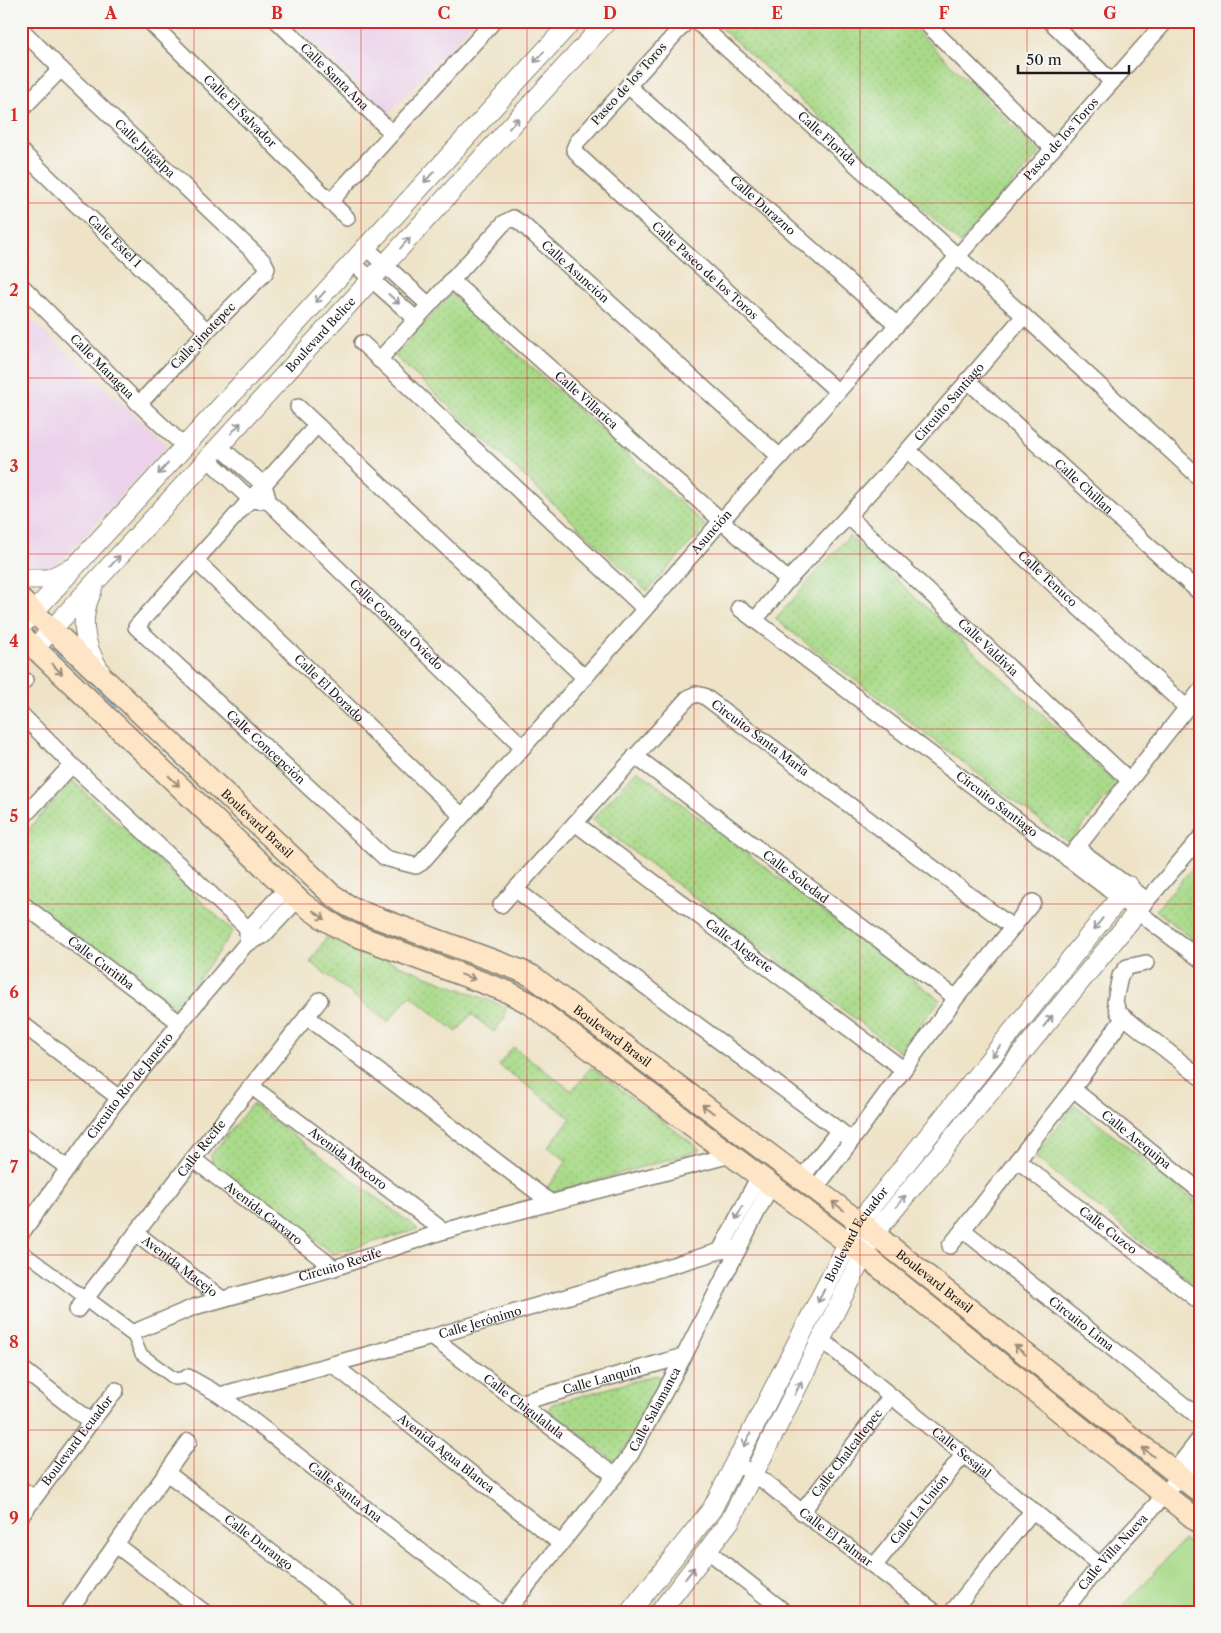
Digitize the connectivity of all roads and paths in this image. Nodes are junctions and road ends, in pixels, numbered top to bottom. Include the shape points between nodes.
1 (149, 21) edge
2 (277, 21) edge
3 (494, 21) edge
4 (572, 21) edge
5 (607, 21) edge
6 (687, 21) edge
7 (696, 21) edge
8 (924, 21) edge
9 (1050, 21) edge
10 (1166, 21) edge
11 (21, 29) edge
12 (61, 69) junction
13 (1112, 82) junction
14 (628, 86) junction
15 (21, 110) edge
16 (392, 133) junction
17 (574, 149) joint
18 (1053, 149) junction
19 (21, 151) edge
20 (330, 202) junction
21 (347, 218) dead end
22 (365, 247) junction
23 (957, 257) junction
24 (352, 262) junction
25 (267, 268) joint
26 (378, 272) junction
27 (451, 280) junction
28 (21, 285) edge
29 (428, 305) junction
30 (1024, 316) junction
31 (416, 319) junction
32 (897, 325) junction
33 (207, 331) junction
34 (362, 343) dead end
35 (379, 360) junction
36 (968, 380) junction
37 (838, 392) junction
38 (139, 404) junction
39 (298, 406) dead end
40 (317, 425) junction
41 (184, 446) junction
42 (908, 450) junction
43 (213, 453) junction
44 (780, 457) junction
45 (1200, 478) edge
46 (264, 485) junction
47 (251, 500) junction
48 (269, 502) junction
49 (848, 516) junction
50 (721, 521) junction
51 (196, 561) junction
52 (78, 564) junction
53 (21, 579) edge
54 (98, 579) junction
55 (788, 580) junction
56 (1200, 593) edge
57 (739, 608) dead end
58 (645, 609) junction
59 (25, 613) edge
60 (755, 620) junction
61 (52, 630) junction
62 (28, 642) edge
63 (584, 678) junction
64 (106, 681) junction
65 (1200, 692) edge
66 (1187, 708) junction
67 (21, 714) edge
68 (523, 748) junction
69 (635, 756) junction
70 (72, 765) junction
71 (1129, 780) junction
72 (462, 816) junction
73 (21, 819) edge
74 (575, 823) junction
75 (1200, 838) edge
76 (1072, 853) junction
77 (516, 890) junction
78 (1124, 892) junction
79 (292, 893) junction
80 (1033, 902) dead end
81 (21, 903) edge
82 (502, 906) dead end
83 (1143, 906) junction
84 (1012, 927) junction
85 (251, 937) junction
86 (1200, 959) edge
87 (1146, 962) dead end
88 (956, 998) junction
89 (320, 1000) dead end
90 (306, 1016) junction
91 (1124, 1017) junction
92 (21, 1023) edge
93 (180, 1023) junction
94 (903, 1069) junction
95 (1200, 1077) edge
96 (251, 1086) junction
97 (1073, 1089) junction
98 (119, 1098) junction
99 (839, 1130) junction
100 (21, 1134) edge
101 (852, 1140) junction
102 (731, 1155) junction
103 (193, 1159) junction
104 (1017, 1160) junction
105 (68, 1168) junction
106 (765, 1181) junction
107 (808, 1184) junction
108 (1200, 1191) edge
109 (550, 1202) junction
110 (866, 1228) junction
111 (963, 1230) junction
112 (444, 1231) junction
113 (136, 1233) junction
114 (21, 1234) edge
115 (950, 1246) dead end
116 (739, 1248) junction
117 (856, 1249) junction
118 (21, 1250) edge
119 (720, 1251) junction
120 (334, 1268) junction
121 (222, 1300) junction
122 (1200, 1302) edge
123 (81, 1304) junction
124 (132, 1333) junction
125 (432, 1337) junction
126 (822, 1340) junction
127 (684, 1356) junction
128 (332, 1364) junction
129 (21, 1368) edge
130 (188, 1377) joint
131 (116, 1390) dead end
132 (220, 1395) junction
133 (891, 1396) junction
134 (519, 1403) junction
135 (1200, 1418) edge
136 (91, 1422) junction
137 (1200, 1438) edge
138 (189, 1441) dead end
139 (964, 1454) junction
140 (1200, 1460) edge
141 (735, 1464) junction
142 (167, 1473) junction
143 (754, 1473) junction
144 (615, 1476) junction
145 (1178, 1476) junction
146 (21, 1489) edge
147 (1200, 1492) edge
148 (1165, 1494) junction
149 (34, 1498) junction
150 (1033, 1510) junction
151 (802, 1512) junction
152 (21, 1516) edge
153 (1200, 1523) edge
154 (560, 1543) junction
155 (116, 1545) junction
156 (708, 1550) junction
157 (875, 1565) junction
158 (1100, 1565) junction
159 (68, 1612) edge
160 (204, 1612) edge
161 (350, 1612) edge
162 (499, 1612) edge
163 (506, 1612) edge
164 (630, 1612) edge
165 (660, 1612) edge
166 (785, 1612) edge
167 (935, 1612) edge
168 (952, 1612) edge
169 (1063, 1612) edge

1 - 20 street, Calle El Salvador
2 - 16 street, Calle Santa Ana
3 - 16 street
4 -> 22 street
26 -> 5 street, Boulevard Belice
6 - 14 street, Paseo de los Toros
7 - 23 street, Calle Florida
8 - 18 street
9 - 13 street
10 - 13 street, Paseo de los Toros
11 - 12 street, Calle Juigalpa
12 - 15 street
12 - 25 street, Calle Juigalpa
13 - 18 street, Paseo de los Toros
14 - 17 street, Paseo de los Toros
14 - 32 street, Calle Durazno
16 - 20 street
17 - 37 street, Calle Paseo de los Toros
18 - 23 street, Paseo de los Toros
19 - 33 street, Calle Estel 1
20 - 21 street, Calle El Salvador
22 - 24 street
22 - 26 street
23 - 30 street
23 - 32 street
24 - 26 street
24 -> 41 street
25 - 33 street, Calle Jinotepec
26 - 29 street
26 -> 31 street
43 -> 26 street, Boulevard Belice
27 - 29 street, Calle Asunción
27 - 44 street, Calle Asunción via 504,222 512,218
27 - 50 street, Calle Villarica
28 - 38 street, Calle Managua
29 - 31 street, Calle Asunción
30 - 36 street, Circuito Santiago
30 - 45 street
31 - 35 street, Calle Asunción
32 - 37 street
33 - 38 street, Calle Jinotepec
34 - 35 street
35 - 58 street
36 - 42 street, Circuito Santiago
36 - 56 street, Calle Chillan
37 - 44 street
38 - 41 street, Calle Managua
39 - 40 street
40 - 46 street, Calle Concepción
40 - 63 street
41 -> 52 street
42 - 49 street, Circuito Santiago
42 - 66 street, Calle Tenuco
43 - 46 street
43 - 47 street
54 -> 43 street, Boulevard Belice
44 - 50 street, Asunción
46 - 47 street, Calle Concepción
46 - 48 street, Calle Coronel Oviedo
47 - 48 street
47 - 51 street, Calle Concepción
48 - 68 street, Calle Coronel Oviedo
49 - 55 street, Circuito Santiago
49 - 71 street, Calle Valdivia
50 - 55 street, Calle Villarica
50 - 58 street, Asunción
51 - 72 street, Calle El Dorado
51 - 72 street, Calle Concepción via 136,627 385,858 416,866
52 - 53 street via 48,579
52 - 59 street
54 - 61 street, Boulevard Belice
54 - 64 street via 85,610 83,627 90,653
55 - 60 street, Circuito Santiago
57 - 60 street, Circuito Santiago
58 - 63 street, Calle Concepción
59 - 61 main road, Boulevard Brasil
60 - 76 street, Circuito Santiago
61 - 62 street, Boulevard Belice
61 - 64 main road, Boulevard Brasil
62 -> 79 main road, Boulevard Brasil
63 - 68 street, Calle Concepción
107 -> 64 main road, Boulevard Brasil via 532,976 361,912 331,894
65 - 66 street
66 - 71 street
67 - 70 street
68 - 72 street, Calle Concepción
69 - 74 street, Circuito Santa María
69 - 84 street, Circuito Santa María via 688,698 696,694 704,696
69 - 88 street, Calle Soledad
70 - 73 street
70 - 85 street
71 - 76 street
74 - 77 street, Circuito Santa María
74 - 94 street, Calle Alegrete
75 - 83 street
76 - 78 street, Circuito Santiago
77 - 82 street, Circuito Santa María
77 - 99 street
78 - 83 street, Circuito Santiago
78 -> 110 street, Boulevard Ecuador
79 - 85 street, Circuito Río de Janeiro
79 -> 102 main road, Boulevard Brasil via 334,926 517,996
80 - 84 street
81 - 93 street, Calle Curitiba
83 - 86 street, Circuito Santiago
110 -> 83 street, Boulevard Ecuador
84 - 88 street
85 - 93 street, Circuito Río de Janeiro
87 - 91 street via 1127,967 1120,976 1114,1001
88 - 94 street
89 - 90 street, Calle Recife
90 - 96 street, Calle Recife
90 - 109 street
91 - 95 street
91 - 97 street
92 - 98 street
93 - 98 street, Circuito Río de Janeiro
94 - 101 street
96 - 103 street, Calle Recife
96 - 112 street, Avenida Mocoro
97 - 104 street
97 - 108 street, Calle Arequipa
98 - 105 street, Circuito Río de Janeiro
99 - 101 street
99 - 107 street
100 - 105 street
101 - 107 street
102 - 106 main road, Boulevard Brasil
102 - 109 street, Circuito Recife
103 - 113 street, Calle Recife
103 - 120 street, Avenida Carvaro
104 - 111 street
104 - 122 street, Calle Cuzco
105 - 114 street, Circuito Río de Janeiro
106 - 116 street, Calle Salamanca
106 - 117 main road, Boulevard Brasil
106 -> 119 street
110 -> 107 main road, Boulevard Brasil
109 - 112 street, Circuito Recife
110 - 117 street, Boulevard Ecuador
145 -> 110 main road, Boulevard Brasil
111 - 115 street
111 - 135 street, Circuito Lima
112 - 120 street, Circuito Recife
113 - 121 street, Avenida Macejo
113 - 123 street, Calle Recife
116 - 119 street, Calle Jerónimo
116 - 127 street, Calle Salamanca
117 - 126 street, Boulevard Ecuador
117 -> 141 street, Boulevard Ecuador
117 - 148 main road, Boulevard Brasil
118 - 123 street
119 - 125 street, Calle Jerónimo
120 - 121 street, Circuito Recife
121 - 124 street, Circuito Recife via 194,1307
123 - 124 street
124 - 130 street via 141,1354 175,1379
125 - 128 street, Calle Jerónimo
125 - 134 street, Calle Chigulalula
126 - 133 street, Calle Sesajal
143 -> 126 street, Boulevard Ecuador
127 - 134 street, Calle Lanquín
127 - 144 street, Calle Salamanca via 631,1454
128 - 132 street, Calle Jerónimo
128 - 154 street, Avenida Agua Blanca
129 - 136 street
130 - 132 street, Calle Santa Ana
131 - 136 street, Boulevard Ecuador
132 - 162 street, Calle Santa Ana
133 - 139 street, Calle Sesajal
133 - 151 street, Calle Chalcaltepec
134 - 144 street, Calle Chigulalula
136 - 149 street, Boulevard Ecuador
137 - 145 street via 1182,1461
138 - 142 street
139 - 150 street, Calle Sesajal
139 - 157 street, Calle La Unión
140 - 145 street via 1192,1471
141 - 143 street, Calle El Palmar
141 - 164 street, Boulevard Ecuador via 712,1509
142 - 155 street
142 - 161 street, Calle Durango
143 - 151 street, Calle El Palmar
143 - 156 street, Boulevard Ecuador via 730,1521
144 - 154 street, Calle Salamanca
145 - 147 main road, Boulevard Brasil
145 - 148 street, Calle Villa Nueva
146 - 149 street
148 - 153 main road, Boulevard Brasil
148 - 158 street, Calle Villa Nueva
149 - 152 street, Boulevard Ecuador
150 - 158 street, Calle Sesajal
150 - 168 street
151 - 157 street, Calle El Palmar
154 - 163 street, Calle Salamanca
155 - 159 street
155 - 160 street
165 -> 156 street, Boulevard Ecuador
156 - 166 street
157 - 167 street, Calle El Palmar
158 - 169 street, Calle Villa Nueva

